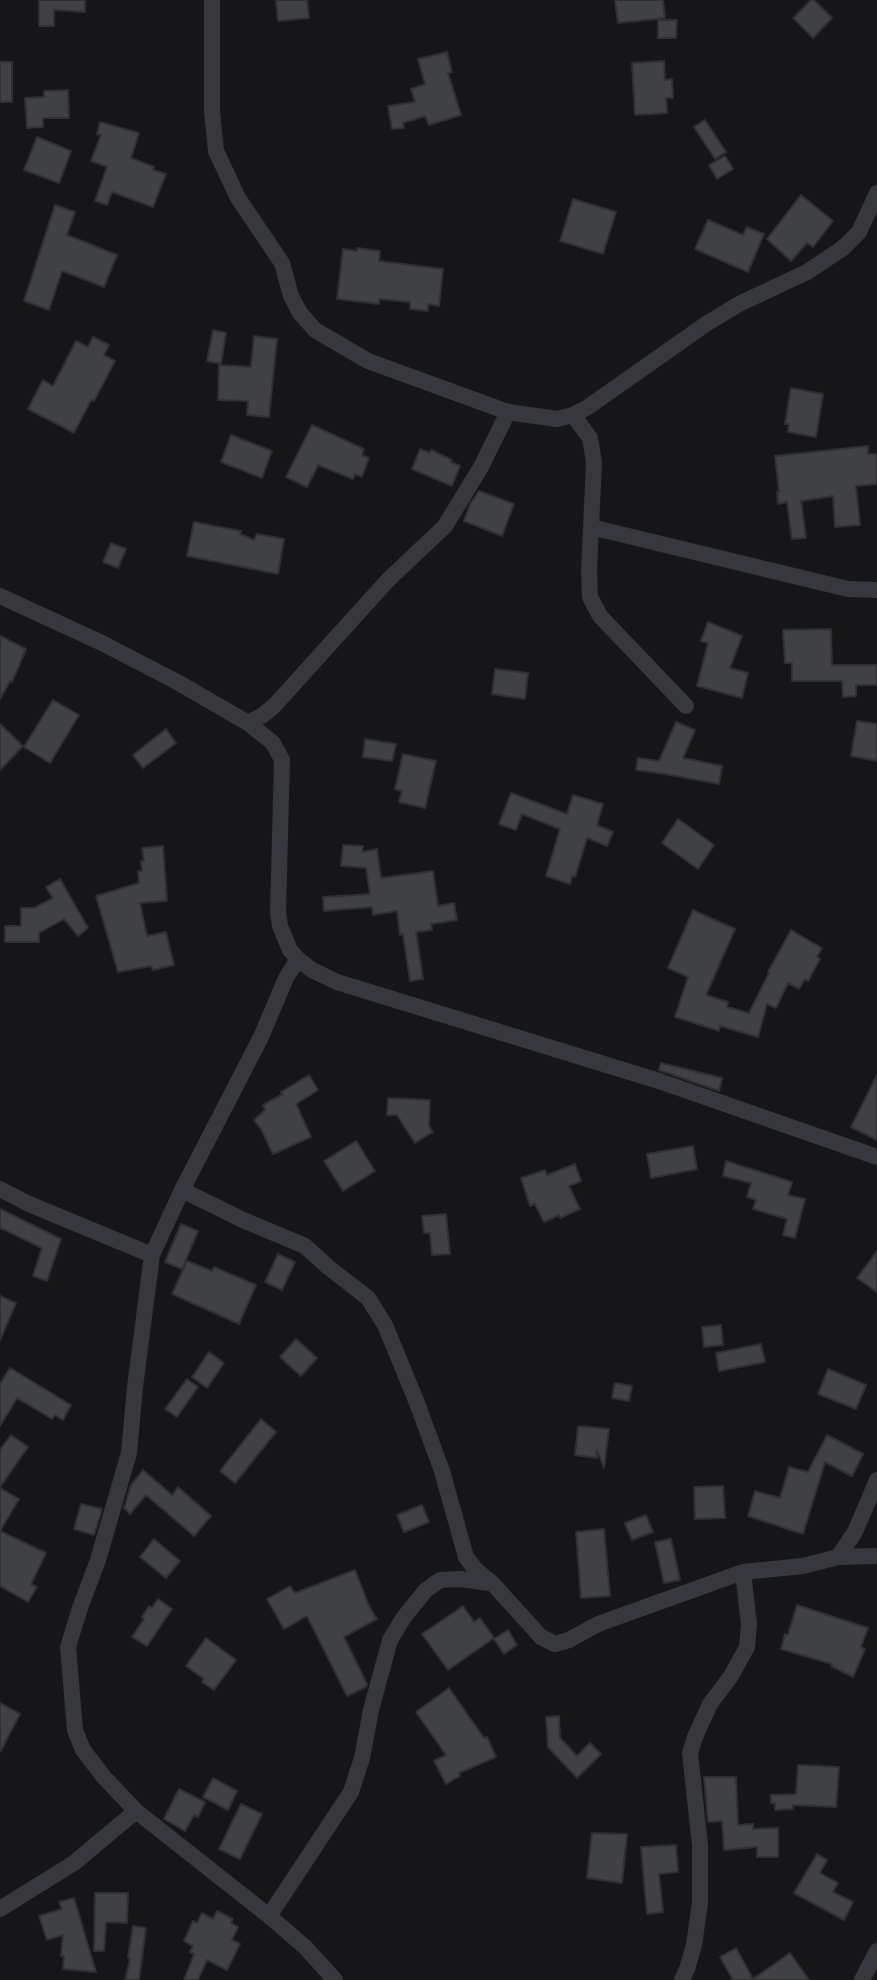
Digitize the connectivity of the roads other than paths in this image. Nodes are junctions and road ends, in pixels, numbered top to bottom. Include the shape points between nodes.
1 (212, 0) edge
2 (877, 193) edge
3 (508, 412) junction
4 (573, 415) junction
5 (591, 527) junction
6 (877, 590) edge
7 (0, 596) edge
8 (686, 706) dead end
9 (248, 723) junction
10 (298, 959) junction
11 (877, 1157) edge
12 (0, 1189) edge
13 (182, 1190) junction
14 (152, 1255) junction
15 (877, 1480) edge
16 (877, 1556) edge
17 (838, 1557) junction
18 (743, 1572) junction
19 (493, 1584) junction
20 (136, 1811) junction
21 (0, 1909) edge
22 (269, 1916) junction
23 (877, 1951) edge
24 (335, 1980) edge
25 (682, 1980) edge
26 (862, 1980) edge

1 - 3 street via 216,151 238,198 282,263 300,313 315,330 368,361
2 - 4 street via 859,232 843,248 807,272 706,324
3 - 4 street via 557,419
3 - 9 street via 444,526 388,580 275,706
4 - 5 street via 590,438 594,462
5 - 6 street via 848,589
5 - 8 street via 590,597 600,617
7 - 9 street via 113,649
9 - 10 street via 273,743 282,760 278,912 284,938
10 - 11 street via 337,982 659,1081
10 - 13 street
12 - 14 street
13 - 14 street
13 - 19 street via 305,1246 368,1298 421,1415 467,1557
14 - 20 street via 129,1452 99,1560 68,1647 75,1730 103,1776
15 - 17 street via 855,1532
16 - 17 street
17 - 18 street
18 - 19 street via 555,1644 541,1637
18 - 25 street via 747,1647 710,1704 690,1753 700,1845 700,1903 694,1945
19 - 22 street via 440,1580 404,1617 390,1640 351,1792
20 - 21 street via 74,1863
20 - 22 street
22 - 24 street
23 - 26 street

